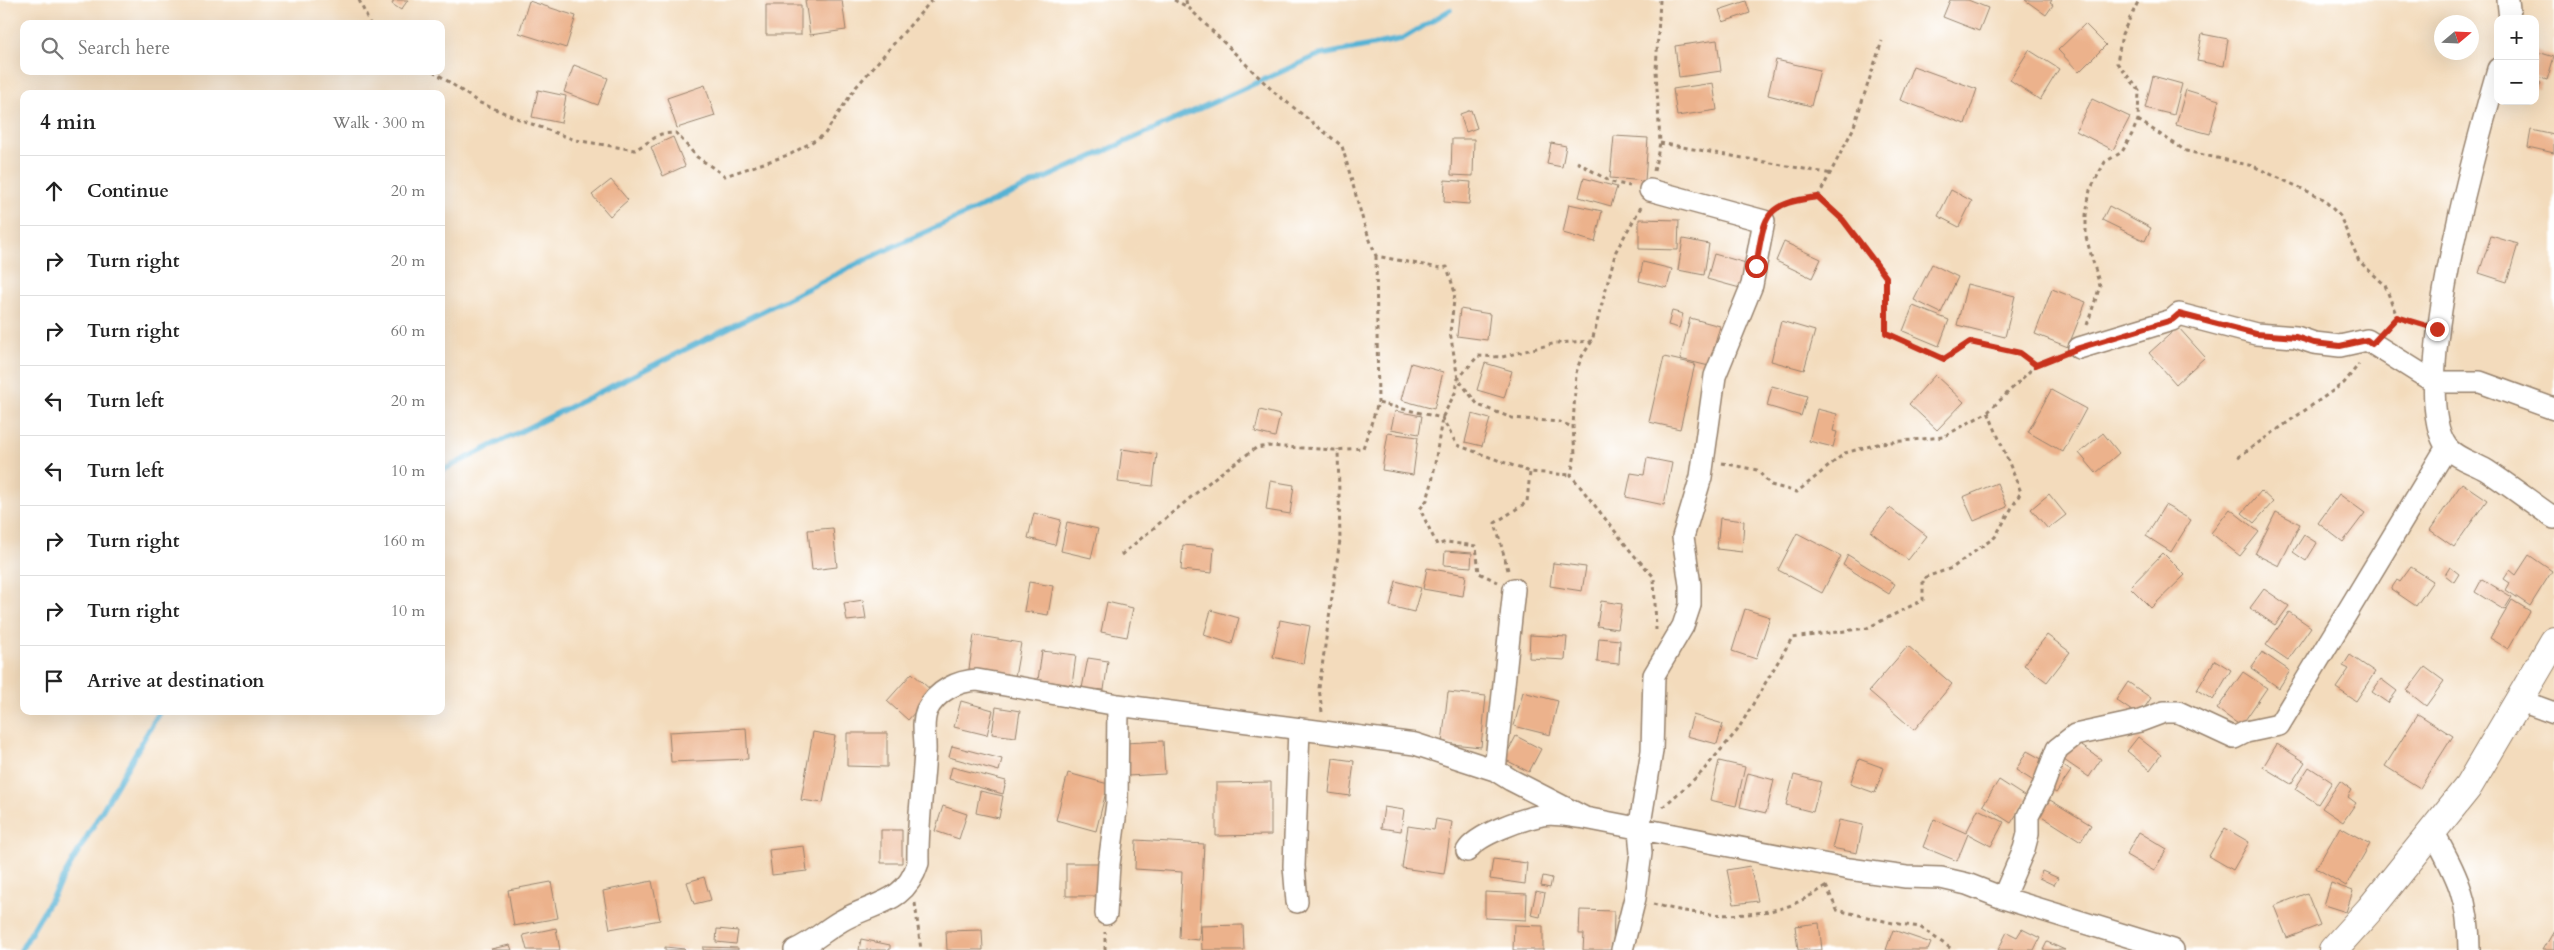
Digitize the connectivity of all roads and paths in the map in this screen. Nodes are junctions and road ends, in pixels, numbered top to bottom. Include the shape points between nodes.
1 (360, 0) edge
2 (932, 0) edge
3 (1174, 0) edge
4 (1186, 0) edge
5 (1660, 0) edge
6 (2139, 0) edge
7 (2508, 0) edge
8 (1187, 6) junction
9 (2510, 15) edge
10 (368, 20) edge
11 (1882, 41) dead end
12 (439, 75) edge
13 (2494, 83) edge
14 (2138, 120) junction
15 (1660, 143) junction
16 (1577, 162) dead end
17 (1832, 174) junction
18 (1650, 190) junction
19 (1818, 197) junction
20 (1764, 221) junction
21 (1376, 256) junction
22 (2397, 317) junction
23 (2437, 329) junction
24 (1592, 341) junction
25 (2372, 344) junction
26 (2079, 348) junction
27 (2036, 365) junction
28 (1458, 379) junction
29 (2434, 382) junction
30 (1378, 403) junction
31 (2554, 409) edge
32 (1988, 412) junction
33 (1442, 418) junction
34 (1573, 427) junction
35 (2447, 448) junction
36 (1338, 449) junction
37 (2238, 457) dead end
38 (1703, 460) junction
39 (1530, 472) junction
40 (1571, 475) junction
41 (2554, 518) edge
42 (1121, 555) dead end
43 (1514, 589) junction
44 (1656, 632) dead end
45 (2554, 641) edge
46 (2521, 701) junction
47 (1118, 705) junction
48 (2554, 713) edge
49 (1299, 729) junction
50 (1333, 732) junction
51 (1495, 770) junction
52 (1585, 818) junction
53 (1639, 830) junction
54 (2433, 832) junction
55 (1467, 850) dead end
56 (912, 880) junction
57 (1635, 898) junction
58 (2003, 898) junction
59 (1297, 902) dead end
60 (1106, 914) dead end
61 (2471, 949) edge
62 (795, 950) edge
63 (921, 950) edge
64 (1622, 950) edge
65 (1953, 950) edge
66 (2173, 950) edge
67 (2333, 950) edge

1 - 10 path
2 - 12 path via 856,87 824,135 791,154 725,176 697,157 676,133 661,134 634,150 574,140 478,102
3 - 8 path
4 - 8 path
5 - 15 path via 1656,70
6 - 14 path via 2122,34 2117,63 2139,90
7 - 9 street
8 - 21 path via 1274,92 1342,146
11 - 17 path via 1853,129
13 - 23 street
14 - 22 path via 2186,151 2253,166 2322,198 2340,216 2359,260 2385,284
14 - 26 path via 2122,152 2105,162 2090,190 2086,237 2100,286
15 - 17 path
15 - 18 path
16 - 18 path via 1610,182
17 - 19 path
18 - 20 street
18 - 24 path via 1616,251
19 - 20 path via 1782,205
19 - 27 path via 1843,220 1886,277 1886,333 1944,359 1970,342 2020,353
20 - 38 street via 1752,285 1715,376
21 - 28 path via 1447,267 1455,294 1450,332
21 - 30 path
22 - 23 path
22 - 25 path
23 - 29 street
24 - 28 path via 1556,343 1502,357 1478,356
24 - 34 path via 1576,373
25 - 26 street via 2367,340 2340,346 2296,337 2256,334 2179,314 2172,320
25 - 29 street
25 - 37 path via 2371,357 2355,366 2344,383
26 - 27 path
27 - 32 path
28 - 33 path via 1456,391
28 - 34 path via 1478,405 1512,418 1559,422
29 - 31 street via 2480,382
29 - 35 street via 2436,424
30 - 33 path
30 - 36 path via 1363,448
32 - 38 path via 1943,437 1881,443 1845,453 1797,492 1771,484 1757,470
32 - 53 path via 2021,492 1995,537 1952,568 1923,578 1923,600 1867,628 1792,638 1738,731 1701,773
33 - 39 path via 1457,445
33 - 43 path via 1432,483 1427,500 1420,509 1436,545 1446,542 1476,546 1480,573
34 - 40 path via 1575,454
35 - 41 street
35 - 58 street via 2279,725 2234,738 2178,712 2164,712 2140,721 2075,734 2057,749 2028,816 2024,849
36 - 42 path via 1256,448
36 - 50 path via 1340,540 1319,688 1324,719
38 - 53 street via 1698,491 1683,536 1690,605 1683,626 1654,675 1652,751
39 - 40 path
39 - 43 path via 1527,502 1495,524
40 - 44 path via 1654,576
43 - 51 street
45 - 46 highway
46 - 48 street
46 - 54 highway via 2468,787
47 - 49 street
47 - 56 street via 977,680 965,680 945,690 927,711 924,724 926,750 918,863
47 - 60 street via 1117,803
49 - 50 street
49 - 59 street via 1294,866
50 - 51 street via 1415,744
51 - 52 street
52 - 53 street
52 - 55 street via 1544,814 1484,836
53 - 57 street via 1641,852
53 - 58 street via 1849,869 1940,878
54 - 61 street via 2459,879
54 - 67 highway
56 - 62 street via 886,902 842,920
56 - 63 path
57 - 64 street
57 - 65 path via 1677,911 1725,915 1780,909 1826,886 1837,910 1920,927
58 - 66 street

